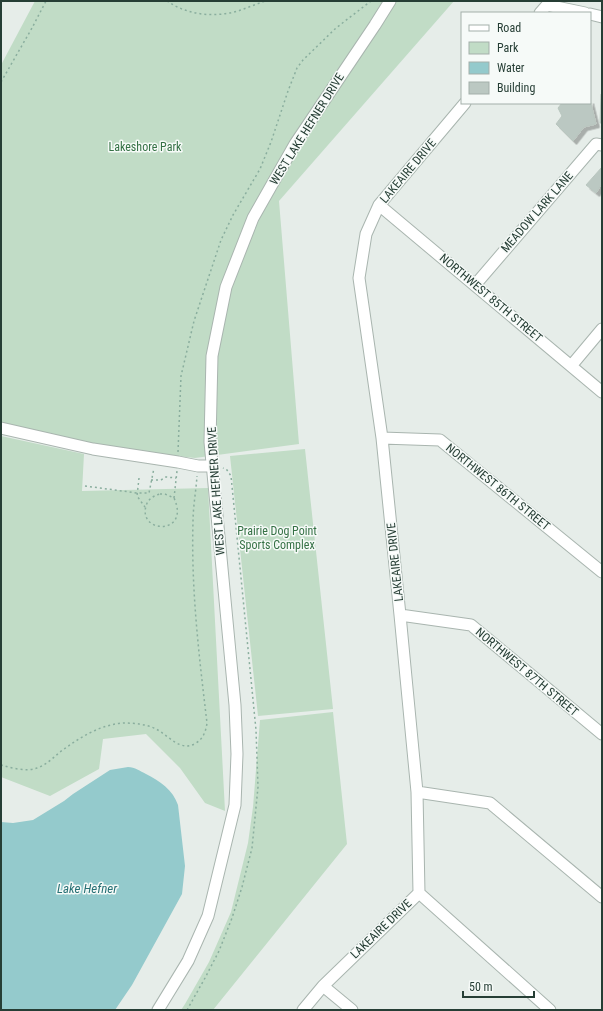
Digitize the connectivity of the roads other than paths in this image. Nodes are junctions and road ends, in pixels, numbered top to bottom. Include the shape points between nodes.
1 (390, 1) edge
2 (544, 9) edge
3 (575, 12) edge
4 (591, 14) edge
5 (602, 17) edge
6 (464, 104) edge
7 (602, 145) edge
8 (379, 204) junction
9 (475, 285) junction
10 (602, 329) edge
11 (571, 366) junction
12 (602, 392) edge
13 (1, 428) edge
14 (382, 438) junction
15 (213, 466) junction
16 (602, 572) edge
17 (400, 615) junction
18 (602, 734) edge
19 (417, 792) junction
20 (419, 893) junction
21 (602, 897) edge
22 (323, 986) junction
23 (158, 1010) edge
24 (303, 1010) edge
25 (352, 1010) edge
26 (550, 1010) edge

1 - 15 street, WEST LAKE HEFNER DRIVE via 295,144 253,218 226,287 212,356 210,442
2 - 3 street
4 - 5 street
6 - 8 street, LAKEAIRE DRIVE
7 - 9 street, MEADOW LARK LANE via 596,144
8 - 9 street, NORTHWEST 85TH STREET
8 - 14 street, LAKEAIRE DRIVE via 366,234 359,278
9 - 11 street, NORTHWEST 85TH STREET
10 - 11 street
11 - 12 street, NORTHWEST 85TH STREET
13 - 15 street via 93,449 198,466
14 - 16 street, NORTHWEST 86TH STREET via 440,440
14 - 17 street, LAKEAIRE DRIVE
15 - 23 street, WEST LAKE HEFNER DRIVE via 235,705 235,805 208,916 188,961
17 - 18 street, NORTHWEST 87TH STREET via 471,625
17 - 19 street, LAKEAIRE DRIVE
19 - 20 street, LAKEAIRE DRIVE
19 - 21 street via 490,803
20 - 22 street, LAKEAIRE DRIVE
20 - 26 street
22 - 24 street, LAKEAIRE DRIVE
22 - 25 street

